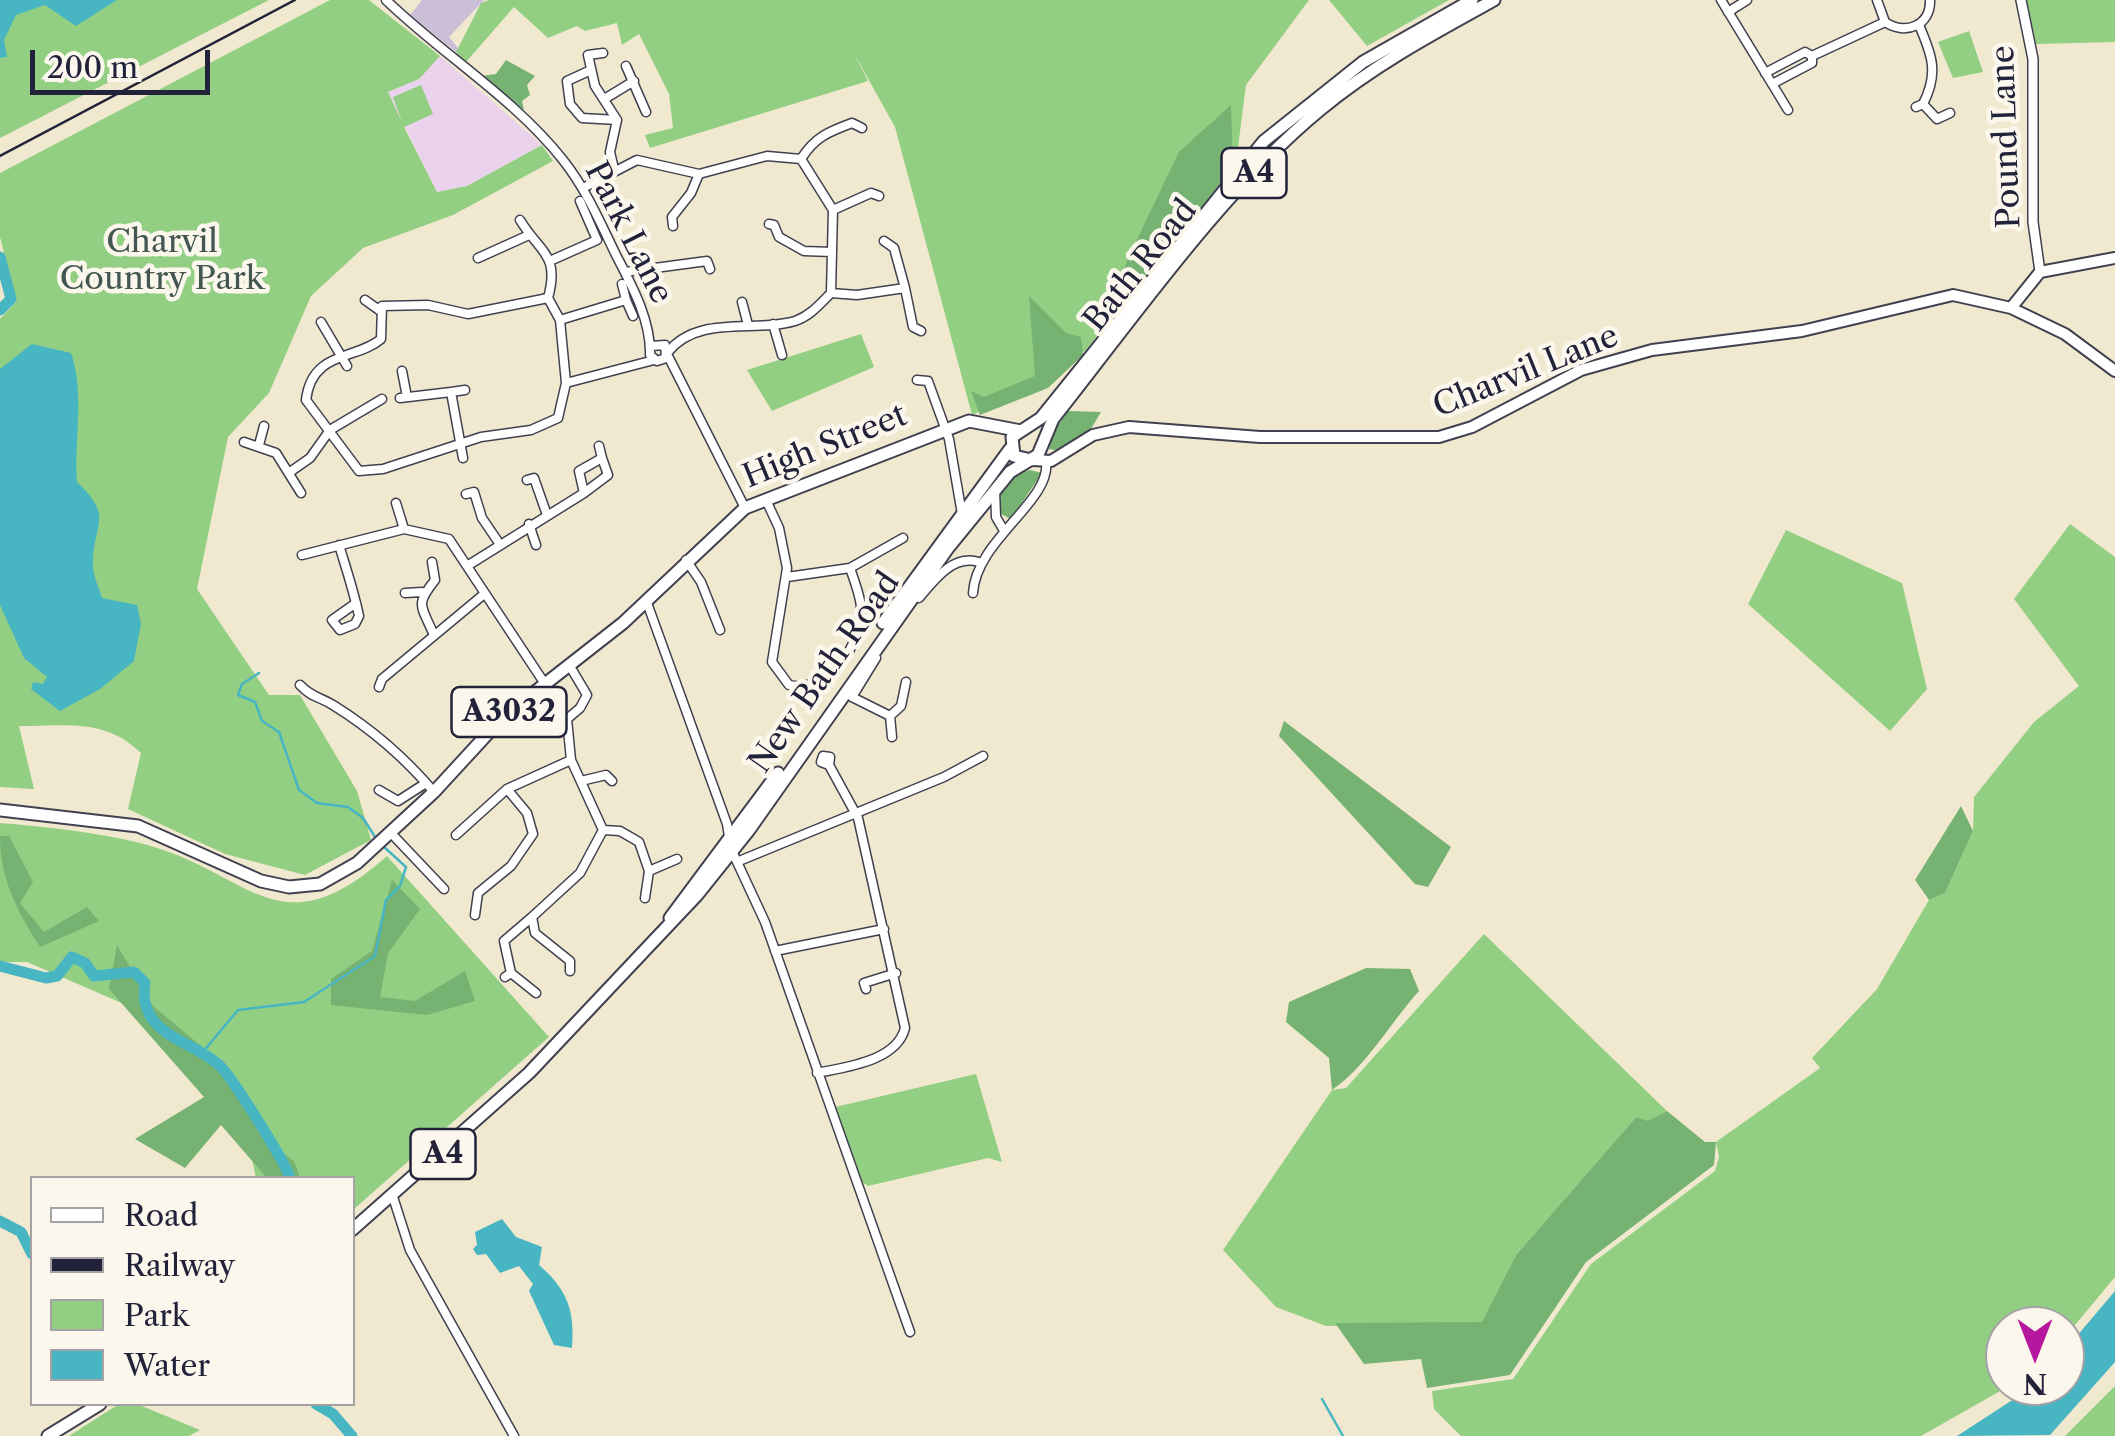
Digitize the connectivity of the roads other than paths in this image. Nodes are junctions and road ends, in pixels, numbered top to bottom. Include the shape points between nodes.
1 (386, 0) edge
2 (1472, 0) edge
3 (1494, 0) edge
4 (1721, 0) edge
5 (1747, 0) edge
6 (1877, 0) edge
7 (1930, 0) edge
8 (2021, 0) edge
9 (1728, 12) junction
10 (1885, 22) junction
11 (1919, 25) junction
12 (603, 53) dead end
13 (1812, 56) junction
14 (626, 66) dead end
15 (591, 70) junction
16 (1765, 72) junction
17 (634, 81) junction
18 (1772, 84) junction
19 (606, 98) junction
20 (1788, 110) dead end
21 (646, 112) dead end
22 (1950, 113) dead end
23 (860, 115) dead end
24 (616, 120) junction
25 (801, 159) junction
26 (614, 169) junction
27 (698, 174) junction
28 (582, 188) junction
29 (874, 191) dead end
30 (580, 201) dead end
31 (834, 210) junction
32 (659, 217) dead end
33 (520, 220) dead end
34 (773, 222) dead end
35 (529, 236) junction
36 (898, 238) dead end
37 (598, 240) junction
38 (884, 242) dead end
39 (894, 248) junction
40 (604, 249) dead end
41 (832, 252) junction
42 (478, 258) dead end
43 (2115, 258) edge
44 (552, 260) junction
45 (711, 263) dead end
46 (625, 272) junction
47 (2040, 272) junction
48 (622, 284) dead end
49 (905, 288) junction
50 (832, 292) junction
51 (548, 298) junction
52 (365, 300) dead end
53 (626, 300) junction
54 (742, 302) dead end
55 (2011, 308) junction
56 (380, 310) junction
57 (633, 316) dead end
58 (560, 320) junction
59 (321, 322) dead end
60 (748, 324) junction
61 (772, 324) junction
62 (903, 334) dead end
63 (661, 351) junction
64 (338, 353) junction
65 (779, 353) dead end
66 (347, 366) dead end
67 (402, 370) dead end
68 (2115, 371) edge
69 (917, 380) dead end
70 (566, 383) junction
71 (465, 390) dead end
72 (451, 392) junction
73 (356, 399) dead end
74 (382, 399) dead end
75 (364, 409) junction
76 (996, 425) junction
77 (264, 426) dead end
78 (945, 428) junction
79 (330, 430) junction
80 (1022, 430) junction
81 (244, 442) dead end
82 (259, 445) junction
83 (460, 445) junction
84 (1041, 445) junction
85 (600, 446) dead end
86 (1010, 446) junction
87 (1059, 456) junction
88 (463, 458) dead end
89 (602, 458) junction
90 (1037, 460) junction
91 (290, 472) junction
92 (534, 478) dead end
93 (471, 481) dead end
94 (994, 492) junction
95 (301, 493) dead end
96 (584, 493) junction
97 (766, 500) junction
98 (396, 503) dead end
99 (744, 508) junction
100 (962, 508) junction
101 (547, 516) junction
102 (529, 524) junction
103 (404, 529) junction
104 (1003, 529) junction
105 (903, 538) dead end
106 (498, 543) junction
107 (339, 545) junction
108 (536, 545) dead end
109 (302, 555) dead end
110 (686, 560) junction
111 (432, 562) dead end
112 (979, 562) junction
113 (467, 566) junction
114 (850, 568) junction
115 (711, 576) dead end
116 (787, 577) junction
117 (701, 582) junction
118 (422, 592) junction
119 (974, 592) dead end
120 (404, 593) dead end
121 (483, 595) junction
122 (646, 600) junction
123 (356, 603) dead end
124 (720, 630) dead end
125 (433, 633) junction
126 (570, 668) junction
127 (906, 682) dead end
128 (377, 683) dead end
129 (545, 684) junction
130 (300, 685) dead end
131 (890, 716) junction
132 (892, 738) dead end
133 (983, 756) dead end
134 (571, 760) junction
135 (608, 764) dead end
136 (829, 765) dead end
137 (581, 780) junction
138 (430, 788) junction
139 (507, 788) junction
140 (379, 790) dead end
141 (0, 810) edge
142 (854, 814) junction
143 (738, 822) junction
144 (603, 830) junction
145 (533, 834) junction
146 (456, 835) dead end
147 (544, 835) dead end
148 (383, 839) junction
149 (734, 850) junction
150 (678, 859) dead end
151 (649, 870) junction
152 (444, 889) dead end
153 (645, 898) dead end
154 (475, 915) dead end
155 (532, 918) junction
156 (884, 929) junction
157 (775, 951) junction
158 (582, 961) dead end
159 (896, 973) junction
160 (864, 983) dead end
161 (536, 993) dead end
162 (817, 1073) junction
163 (392, 1197) junction
164 (355, 1228) edge
165 (910, 1332) dead end
166 (97, 1406) edge
167 (48, 1436) edge
168 (514, 1436) edge

1 - 28 street, Park Lane via 533,127
2 - 80 main road, Bath Road / A4 via 1363,62 1264,142 1041,418
3 - 84 main road, Bath Road / A4 via 1368,73 1291,135 1184,256 1053,419
4 - 9 street
5 - 9 street
6 - 10 street
7 - 11 street
8 - 47 street, Pound Lane via 2033,58 2033,222
9 - 16 street
10 - 11 street via 1901,30
10 - 13 street
11 - 22 street via 1934,60 1931,88 1919,106 1934,120
12 - 15 street via 588,55
13 - 16 street via 1805,52
13 - 18 street via 1812,63
14 - 17 street
15 - 19 street
15 - 24 street via 568,82 570,104 582,118
16 - 18 street
17 - 19 street
17 - 21 street
18 - 20 street
19 - 24 street
23 - 25 street via 857,126 812,141
24 - 26 street
25 - 27 street via 767,156
25 - 31 street
26 - 27 street via 642,160
26 - 28 street
27 - 32 street via 672,221
28 - 46 street, Park Lane
29 - 31 street
30 - 37 street
31 - 41 street
33 - 35 street
34 - 41 street via 779,237 804,251
35 - 42 street
35 - 44 street
36 - 39 street
37 - 40 street
37 - 44 street
38 - 39 street
39 - 49 street
41 - 50 street
43 - 47 main road
44 - 51 street
45 - 46 street
46 - 63 street, Park Lane
47 - 55 main road
48 - 53 street
49 - 50 street
49 - 62 street via 917,329
50 - 61 street via 811,313
51 - 56 street via 468,314 410,304
51 - 58 street
52 - 56 street
53 - 57 street
53 - 58 street
54 - 60 street
55 - 68 main road, Charvil Lane via 2065,334
55 - 87 main road, Charvil Lane via 1953,295 1802,331 1652,350 1581,370 1472,428 1439,436 1260,437 1128,428 1094,434
56 - 64 street via 381,338
58 - 70 street
59 - 64 street
60 - 61 street
60 - 63 street via 705,330
61 - 65 street
63 - 70 street
63 - 99 street, Park Lane
64 - 66 street
64 - 79 street via 307,389 306,400
67 - 72 street via 404,398
69 - 78 street via 933,380
70 - 83 street via 558,418
71 - 72 street
72 - 83 street
73 - 75 street
74 - 75 street
75 - 79 street
76 - 78 main road, High Street / A3032 via 976,420
76 - 80 main road, High Street / A3032
76 - 86 main road
77 - 82 street
78 - 97 main road, High Street / A3032
78 - 100 street
79 - 83 street via 359,471
79 - 91 street
80 - 84 main road via 1034,432
80 - 86 main road, Bath Road / A4
81 - 82 street
82 - 91 street via 276,453
83 - 88 street
84 - 87 main road
84 - 90 main road, Bath Road / A4
85 - 89 street
86 - 90 main road via 1017,459
86 - 100 main road, New Bath Road / A4
87 - 90 main road, Charvil Lane
89 - 96 street via 608,475
89 - 96 street via 579,471
90 - 94 main road, New Bath Road / A4 via 1010,472
90 - 104 street via 1042,484
91 - 95 street
92 - 101 street
93 - 106 street via 470,493
94 - 104 street
94 - 149 main road, New Bath Road / A4
96 - 101 street
97 - 99 main road, High Street / A3032
97 - 116 street via 784,544
98 - 103 street
99 - 110 main road, High Street / A3032
100 - 143 main road, New Bath Road / A4
101 - 102 street
102 - 106 street
102 - 108 street
103 - 107 street
103 - 113 street via 448,538
104 - 112 street
105 - 114 street
106 - 113 street
107 - 109 street
107 - 123 street
110 - 117 street
110 - 122 main road, High Street / A3032
111 - 118 street via 435,580
112 - 119 street
112 - 131 street via 964,560 940,572 852,697
113 - 121 street
114 - 116 street
114 - 116 street via 861,606 858,632 829,677 804,688 789,685 772,662
115 - 117 street
117 - 124 street
118 - 120 street
118 - 125 street
121 - 125 street
121 - 129 street
122 - 126 main road, A3032
122 - 143 street
125 - 128 street
126 - 129 main road, A3032
126 - 134 street via 586,695 567,719
127 - 131 street via 901,706
129 - 138 main road, A3032
130 - 138 street via 368,730
131 - 132 street
133 - 142 street
134 - 137 street
134 - 139 street
135 - 137 street via 609,778
136 - 142 street
137 - 144 street
138 - 140 street via 398,801
138 - 148 main road, A3032
139 - 145 street via 527,813
139 - 146 street via 469,816
141 - 148 main road, A3032 via 150,830 233,870 289,887 340,875
142 - 149 street
142 - 156 street
143 - 149 main road, New Bath Road / A4
144 - 151 street via 639,842
144 - 155 street via 584,876
145 - 147 street
145 - 154 street via 478,893
148 - 152 street
149 - 157 street
149 - 163 main road, New Bath Road / A4 via 529,1073
150 - 151 street
151 - 153 street
155 - 158 street via 535,933 570,966
155 - 161 street via 504,941 508,975
156 - 157 street
156 - 159 street
157 - 162 street
159 - 160 street
159 - 162 street via 902,1041 851,1066
162 - 165 street
163 - 164 main road, New Bath Road / A4
163 - 168 street via 410,1250
166 - 167 main road

